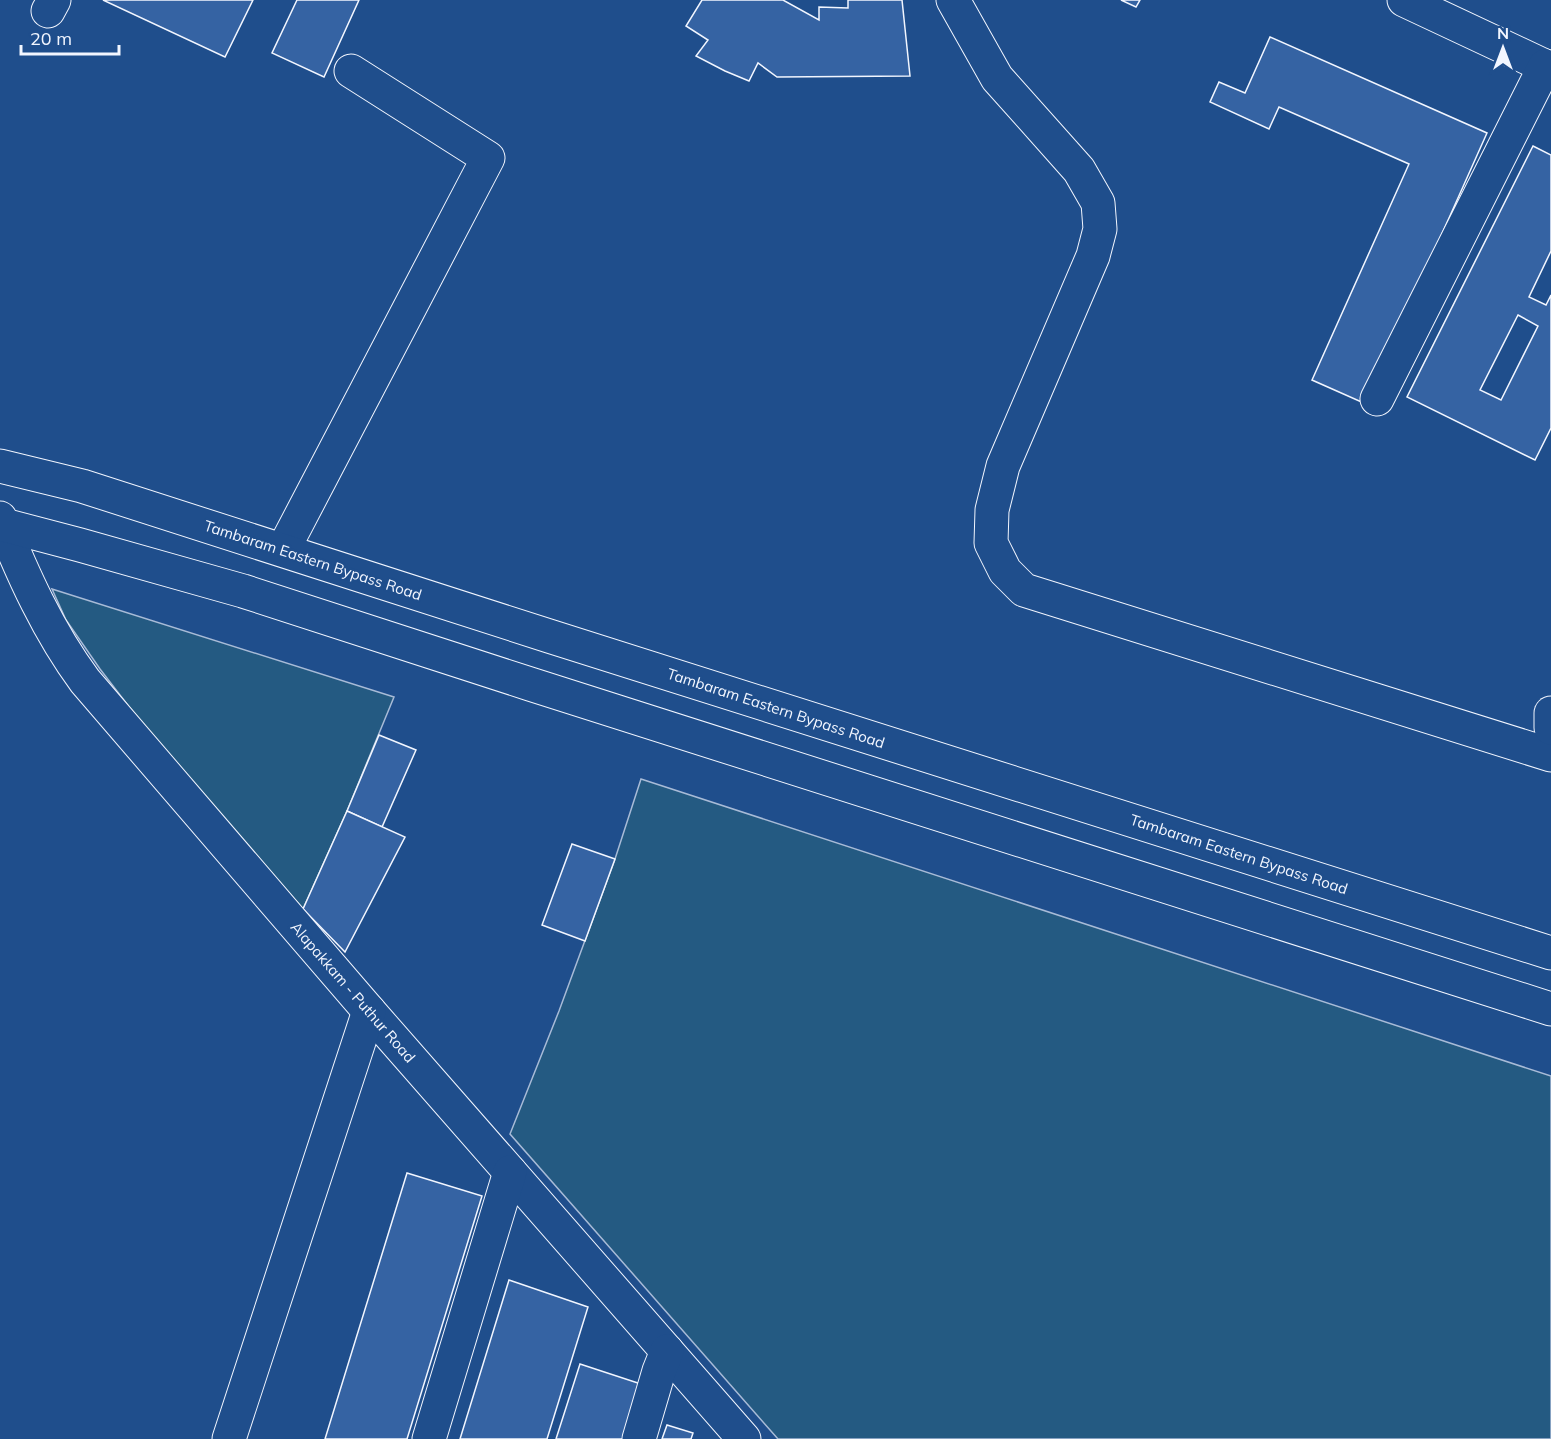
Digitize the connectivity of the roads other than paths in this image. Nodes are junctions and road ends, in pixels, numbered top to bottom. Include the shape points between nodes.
1 (954, 0) edge
2 (1404, 0) edge
3 (1548, 68) edge
4 (351, 71) dead end
5 (1377, 399) dead end
6 (0, 466) edge
7 (1, 522) edge
8 (283, 550) junction
9 (1551, 713) edge
10 (1551, 728) edge
11 (1551, 755) edge
12 (1551, 953) edge
13 (1551, 1009) edge
14 (369, 1011) junction
15 (510, 1172) junction
16 (667, 1351) junction
17 (229, 1439) edge
18 (429, 1439) edge
19 (639, 1439) edge
20 (744, 1439) edge

1 - 11 main road via 997,78 1079,170 1098,203 1100,229 1093,256 1000,477 992,510 991,543 1005,571 1024,590
2 - 3 main road
3 - 5 main road
4 - 8 main road via 488,158
6 - 8 main road, Tambaram Eastern Bypass Road via 82,486
7 - 13 main road via 243,591
7 - 14 main road, Alapakkam - Puthur Road via 48,624 85,681
8 - 12 main road, Tambaram Eastern Bypass Road
9 - 10 main road
14 - 15 main road, Alapakkam - Puthur Road
14 - 17 main road
15 - 16 main road, Alapakkam - Puthur Road
15 - 18 main road
16 - 19 main road
16 - 20 main road, Alapakkam - Puthur Road

